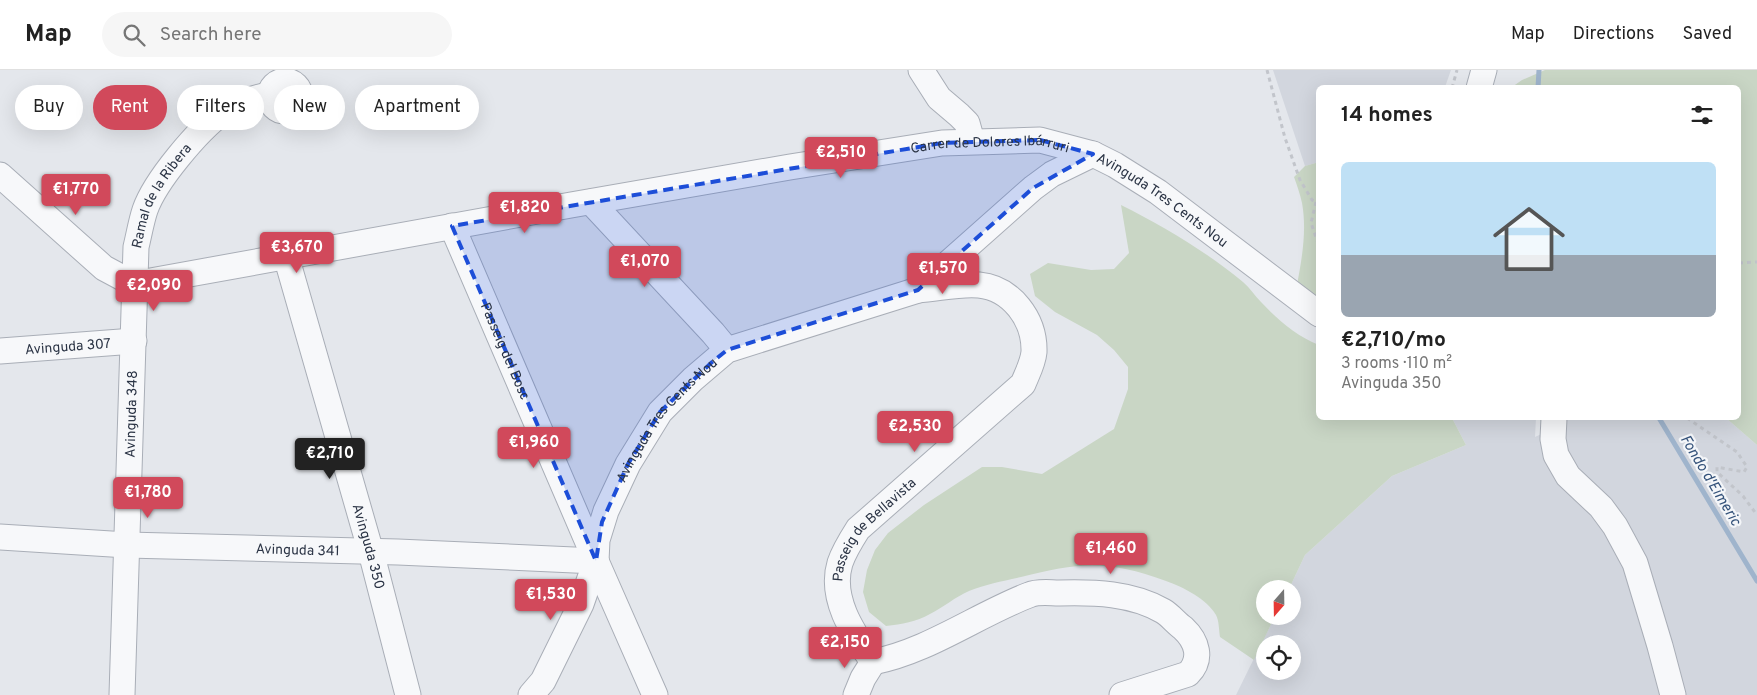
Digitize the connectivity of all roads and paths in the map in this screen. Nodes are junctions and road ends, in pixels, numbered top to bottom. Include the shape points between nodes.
1 (921, 70) edge
2 (1267, 70) edge
3 (1458, 70) edge
4 (1484, 70) edge
5 (1453, 85) edge
6 (1480, 85) edge
7 (269, 95) dead end
8 (972, 141) junction
9 (1093, 154) junction
10 (0, 175) edge
11 (591, 202) junction
12 (1316, 202) edge
13 (1316, 206) edge
14 (452, 226) junction
15 (1316, 237) edge
16 (286, 256) junction
17 (1757, 262) edge
18 (1741, 263) edge
19 (134, 284) junction
20 (918, 290) junction
21 (1316, 312) edge
22 (134, 341) junction
23 (727, 350) junction
24 (0, 351) edge
25 (1554, 420) edge
26 (1690, 420) edge
27 (1757, 516) edge
28 (0, 537) edge
29 (127, 545) junction
30 (371, 552) junction
31 (596, 561) junction
32 (873, 662) junction
33 (122, 695) edge
34 (408, 695) edge
35 (531, 695) edge
36 (655, 695) edge
37 (856, 695) edge
38 (1122, 695) edge
39 (1673, 695) edge

1 - 8 street via 939,98 966,124
2 - 12 path via 1300,180
3 - 5 path
4 - 6 street
7 - 19 street, Ramal de la Ribera via 248,100 223,112 162,177 146,209 136,247
8 - 9 street, Carrer de Dolores Ibárruri via 1040,140
8 - 11 street, Carrer de Dolores Ibárruri via 790,167
9 - 20 street, Avinguda Tres Cents Nou via 1052,174 1033,188
9 - 21 street, Avinguda Tres Cents Nou via 1158,192
10 - 19 street via 104,268
11 - 14 street, Carrer de Dolores Ibárruri
11 - 23 street
13 - 15 path via 1311,223
14 - 16 street, Carrer de Dolores Ibárruri
14 - 31 street, Passeig del Bosc
16 - 19 street, Carrer de Dolores Ibárruri
16 - 30 street, Avinguda 350
17 - 18 path
19 - 22 street, Avinguda 348
20 - 23 street, Avinguda Tres Cents Nou
20 - 32 street, Passeig de Bellavista via 964,285 997,288 1011,298 1026,317 1034,353 1022,384 858,529 846,550 840,564 838,590 844,613
22 - 24 street, Avinguda 307
22 - 29 street, Avinguda 348
23 - 31 street, Avinguda Tres Cents Nou via 660,412 628,464 606,512 597,540
25 - 39 street via 1556,455 1568,476 1606,514 1635,563
26 - 27 path via 1741,457 1747,467 1744,472 1717,467 1717,472 1743,496
28 - 29 street, Avinguda 341
29 - 30 street, Avinguda 341
29 - 33 street, Avinguda 348
30 - 31 street, Avinguda 341
30 - 34 street, Avinguda 350
31 - 35 street via 563,642 543,681
31 - 36 street, Passeig del Bosc
32 - 37 street
32 - 38 street via 892,658 1031,594 1091,592 1130,598 1163,611 1189,634 1198,654 1194,668 1188,674

